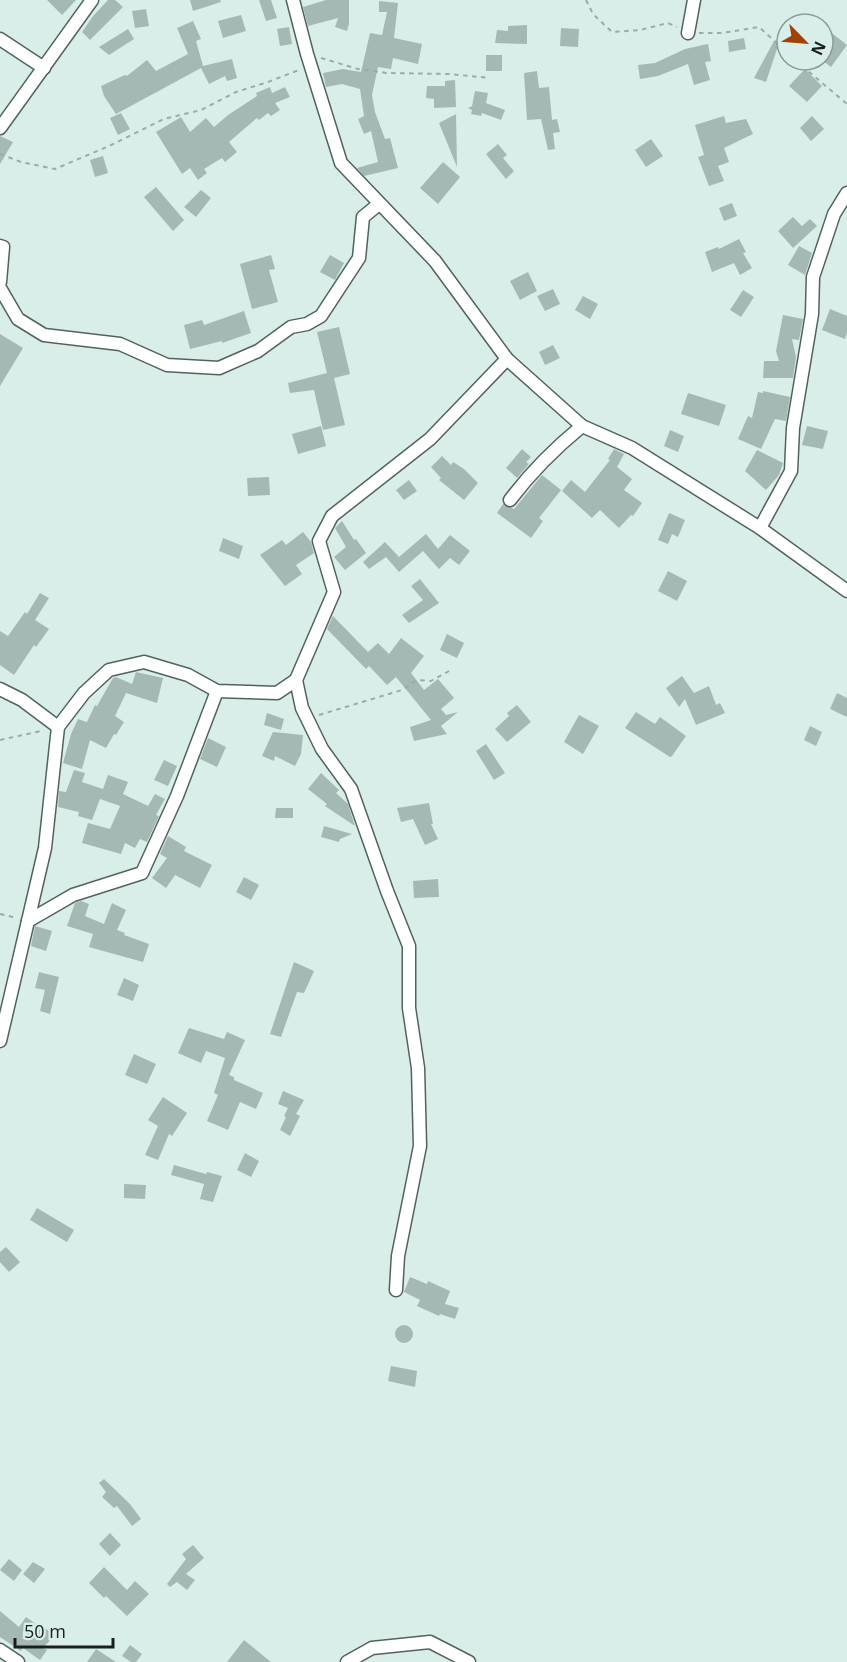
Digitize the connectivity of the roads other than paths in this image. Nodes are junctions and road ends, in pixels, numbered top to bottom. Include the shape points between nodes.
1 (92, 0) edge
2 (293, 0) edge
3 (694, 0) edge
4 (688, 33) dead end
5 (0, 39) edge
6 (44, 68) junction
7 (0, 128) edge
8 (847, 193) edge
9 (379, 204) junction
10 (0, 246) edge
11 (0, 282) edge
12 (0, 288) edge
13 (507, 359) junction
14 (582, 426) junction
15 (510, 500) dead end
16 (760, 528) junction
17 (847, 591) edge
18 (296, 680) junction
19 (0, 689) edge
20 (217, 691) junction
21 (58, 727) junction
22 (28, 921) junction
23 (0, 1041) edge
24 (396, 1290) dead end
25 (0, 1650) edge
26 (18, 1662) edge
27 (347, 1662) edge
28 (469, 1662) edge

1 - 6 street
2 - 9 street via 341,163
3 - 4 street
5 - 6 street
6 - 7 street
8 - 16 street via 834,214 813,277 812,314 793,428 791,471
9 - 12 street via 363,217 359,258 321,316 291,327 258,351 219,368 166,365 120,344 44,335 18,319
9 - 13 street via 435,261
10 - 11 street
13 - 14 street
13 - 18 street via 430,439 332,516 319,541 334,592
14 - 15 street via 531,472
14 - 16 street via 632,448
16 - 17 street
18 - 20 street via 277,693
18 - 24 street via 302,708 322,749 351,789 409,946 409,1008 418,1068 420,1146 398,1256
19 - 21 street
20 - 21 street via 188,675 144,662 109,670 84,693
20 - 22 street via 177,796 142,873 73,895
21 - 22 street via 45,848
22 - 23 street
25 - 26 street
27 - 28 street via 372,1648 430,1642

